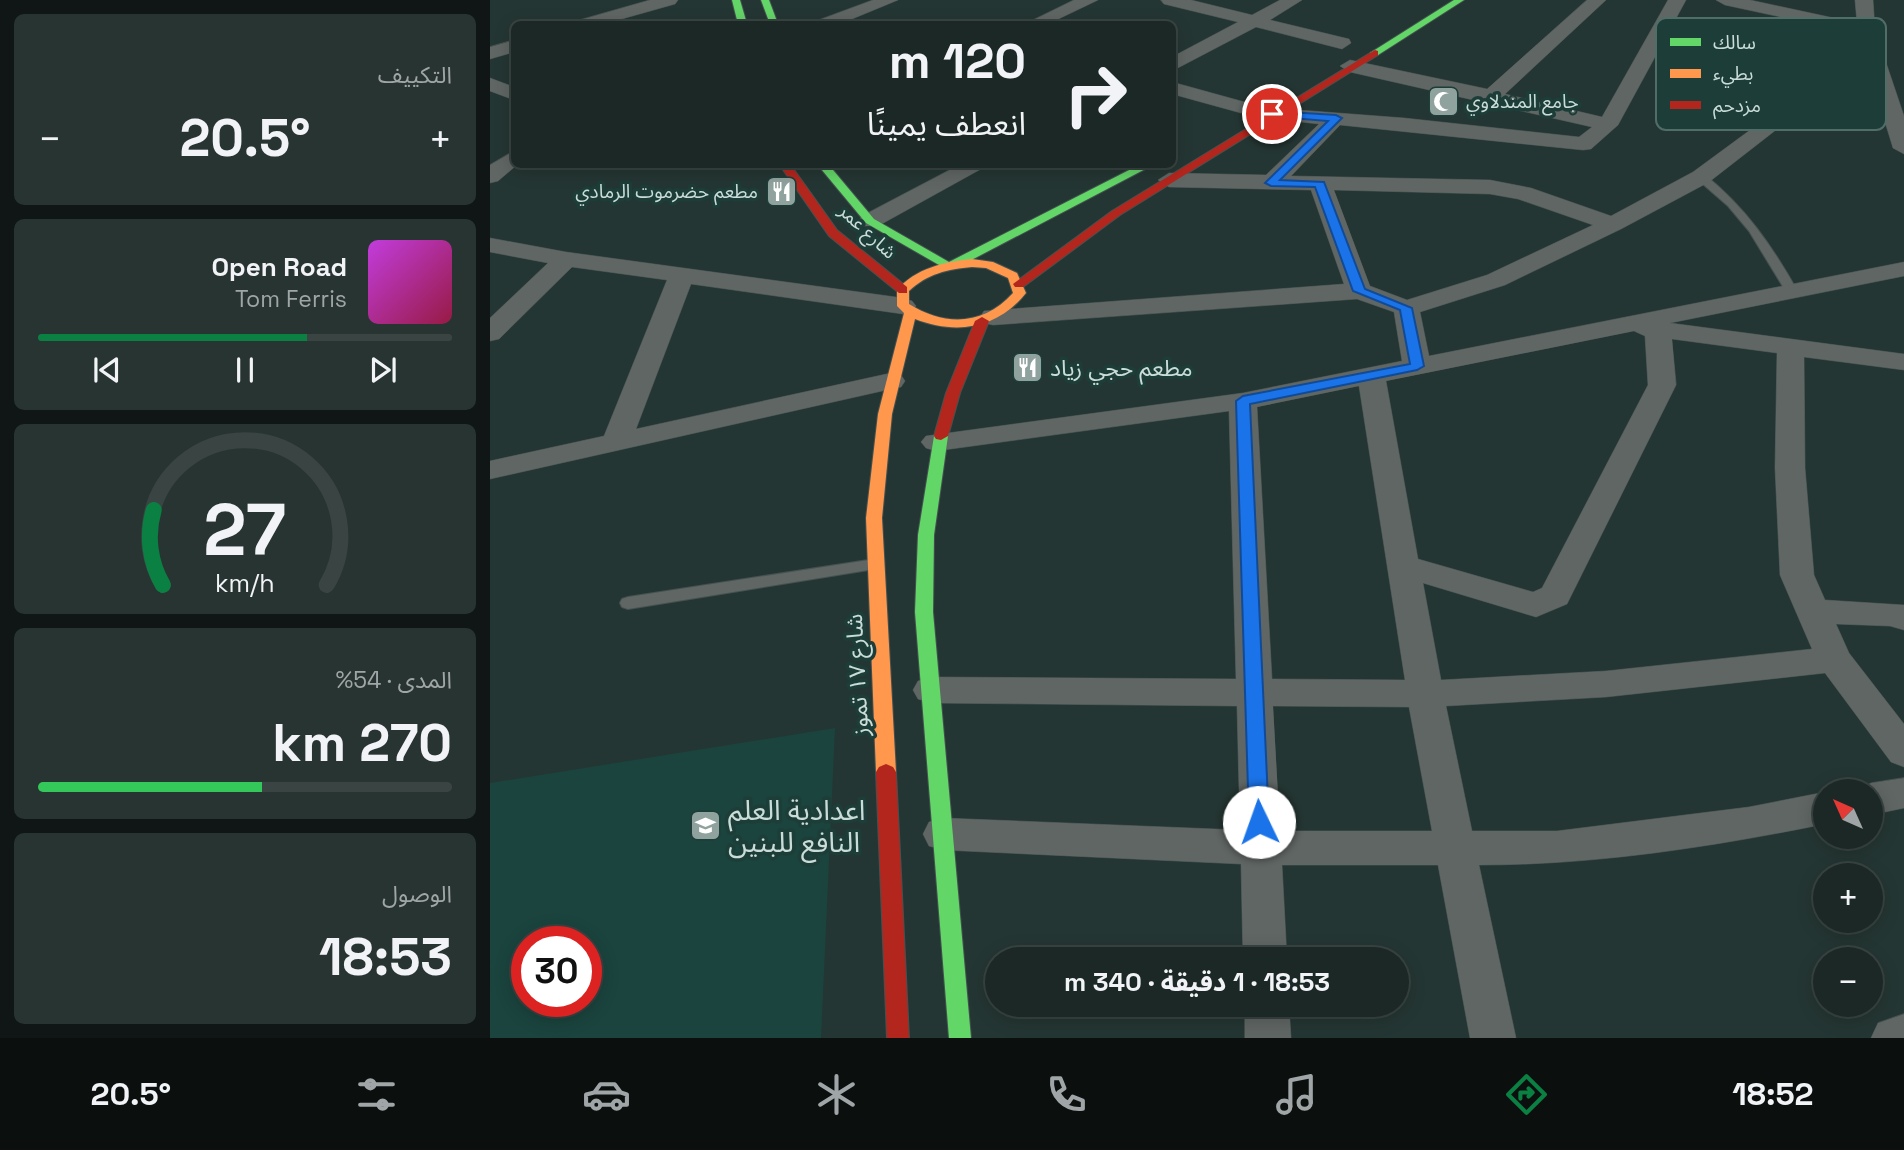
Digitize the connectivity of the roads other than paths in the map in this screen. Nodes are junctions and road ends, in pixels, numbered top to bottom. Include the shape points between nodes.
1 (736, 0) edge
2 (765, 0) edge
3 (889, 0) edge
4 (1088, 0) edge
5 (1170, 0) edge
6 (1293, 0) edge
7 (1460, 0) edge
8 (1597, 0) edge
9 (1676, 0) edge
10 (1724, 0) edge
11 (1864, 0) edge
12 (659, 1) edge
13 (1666, 18) edge
14 (1807, 18) edge
15 (1866, 18) edge
16 (596, 21) edge
17 (742, 21) edge
18 (773, 21) edge
19 (833, 21) edge
20 (1041, 21) edge
21 (1253, 21) junction
22 (1656, 37) edge
23 (1348, 40) joint
24 (511, 47) edge
25 (490, 53) edge
26 (1320, 57) dead end
27 (1176, 63) edge
28 (1350, 66) junction
29 (490, 84) edge
30 (1176, 89) edge
31 (1886, 91) edge
32 (511, 93) edge
33 (1492, 96) junction
34 (1246, 103) joint
35 (1272, 114) junction
36 (1336, 118) junction
37 (1218, 121) dead end
38 (1608, 125) junction
39 (1763, 130) edge
40 (1904, 148) edge
41 (490, 153) edge
42 (511, 156) edge
43 (511, 158) edge
44 (787, 168) edge
45 (825, 168) edge
46 (971, 168) edge
47 (1139, 168) edge
48 (490, 176) edge
49 (1701, 177) junction
50 (1169, 180) junction
51 (1271, 183) junction
52 (1320, 184) junction
53 (870, 221) junction
54 (1613, 224) junction
55 (490, 245) edge
56 (566, 259) junction
57 (950, 265) junction
58 (1904, 270) edge
59 (681, 276) junction
60 (1019, 284) junction
61 (1359, 291) junction
62 (1792, 292) junction
63 (906, 303) junction
64 (1406, 308) junction
65 (987, 319) junction
66 (1621, 325) junction
67 (1658, 330) junction
68 (490, 334) edge
69 (1790, 349) junction
70 (1904, 362) edge
71 (1417, 366) junction
72 (1371, 375) junction
73 (891, 381) junction
74 (1243, 401) junction
75 (617, 441) junction
76 (936, 442) junction
77 (490, 470) edge
78 (875, 564) junction
79 (1404, 566) junction
80 (628, 603) dead end
81 (1813, 612) junction
82 (1904, 618) edge
83 (1833, 659) junction
84 (931, 690) junction
85 (1426, 694) junction
86 (1253, 695) junction
87 (1904, 752) edge
88 (1904, 793) edge
89 (1883, 797) edge
90 (1813, 810) edge
91 (943, 834) junction
92 (1260, 848) junction
93 (1457, 850) junction
94 (1264, 947) edge
95 (1267, 1017) edge
96 (1904, 1035) edge
97 (898, 1038) edge
98 (960, 1038) edge
99 (1268, 1038) edge
100 (1493, 1038) edge
101 (1894, 1038) edge

1 - 17 main road
2 - 18 main road
3 - 19 street
4 - 20 street
5 - 21 street
6 - 21 street
7 - 28 main road
8 - 33 street
9 - 13 street
10 - 14 street
11 - 15 street
12 - 16 street
21 - 23 street
21 - 27 street
22 - 38 street
23 - 26 main road
24 - 25 street
28 - 33 street
28 - 35 main road
29 - 32 street
30 - 34 street
31 - 40 street
33 - 38 street
34 - 37 main road
35 - 36 street
35 - 50 main road
36 - 38 street via 1572,145 1592,140
36 - 51 street
39 - 49 street
41 - 42 street
43 - 48 street
44 - 63 main road, شارع عمر via 833,233
45 - 53 main road, شارع عمر
46 - 53 street
47 - 57 main road
49 - 54 street
49 - 62 lane via 1736,205 1758,231
50 - 51 street
50 - 60 main road via 1089,230
51 - 52 street
52 - 54 street via 1490,187 1523,193
52 - 61 street
53 - 57 main road, شارع عمر
54 - 64 street via 1496,280
55 - 56 street
56 - 59 street
56 - 68 street
57 - 60 main road via 989,265 1013,276
57 - 63 main road via 927,271
58 - 62 street
59 - 63 street
59 - 75 street
60 - 65 main road via 1016,302
61 - 64 street
61 - 65 street
62 - 66 street
63 - 65 main road via 942,324
63 - 73 main road, شارع ١٧ تموز
64 - 71 street
65 - 76 main road via 963,360
66 - 67 street
66 - 71 street
67 - 69 street
67 - 79 street via 1662,385 1555,596 1536,604
69 - 70 street
69 - 81 street via 1790,468 1797,575
71 - 72 street
72 - 74 street
72 - 79 street
73 - 75 street
73 - 78 main road, شارع ١٧ تموز via 876,474
74 - 76 street
74 - 86 street
75 - 77 street
76 - 84 main road via 923,554
78 - 80 lane
78 - 97 main road, شارع ١٧ تموز
79 - 85 street
81 - 82 street
81 - 83 street
83 - 85 street via 1605,684
83 - 87 street
84 - 86 street
84 - 91 main road
85 - 86 street
85 - 93 street
86 - 92 street
88 - 89 street
90 - 93 street via 1557,848
91 - 92 street
91 - 98 main road
92 - 93 street
92 - 94 street
93 - 100 street
95 - 99 street
96 - 101 street

